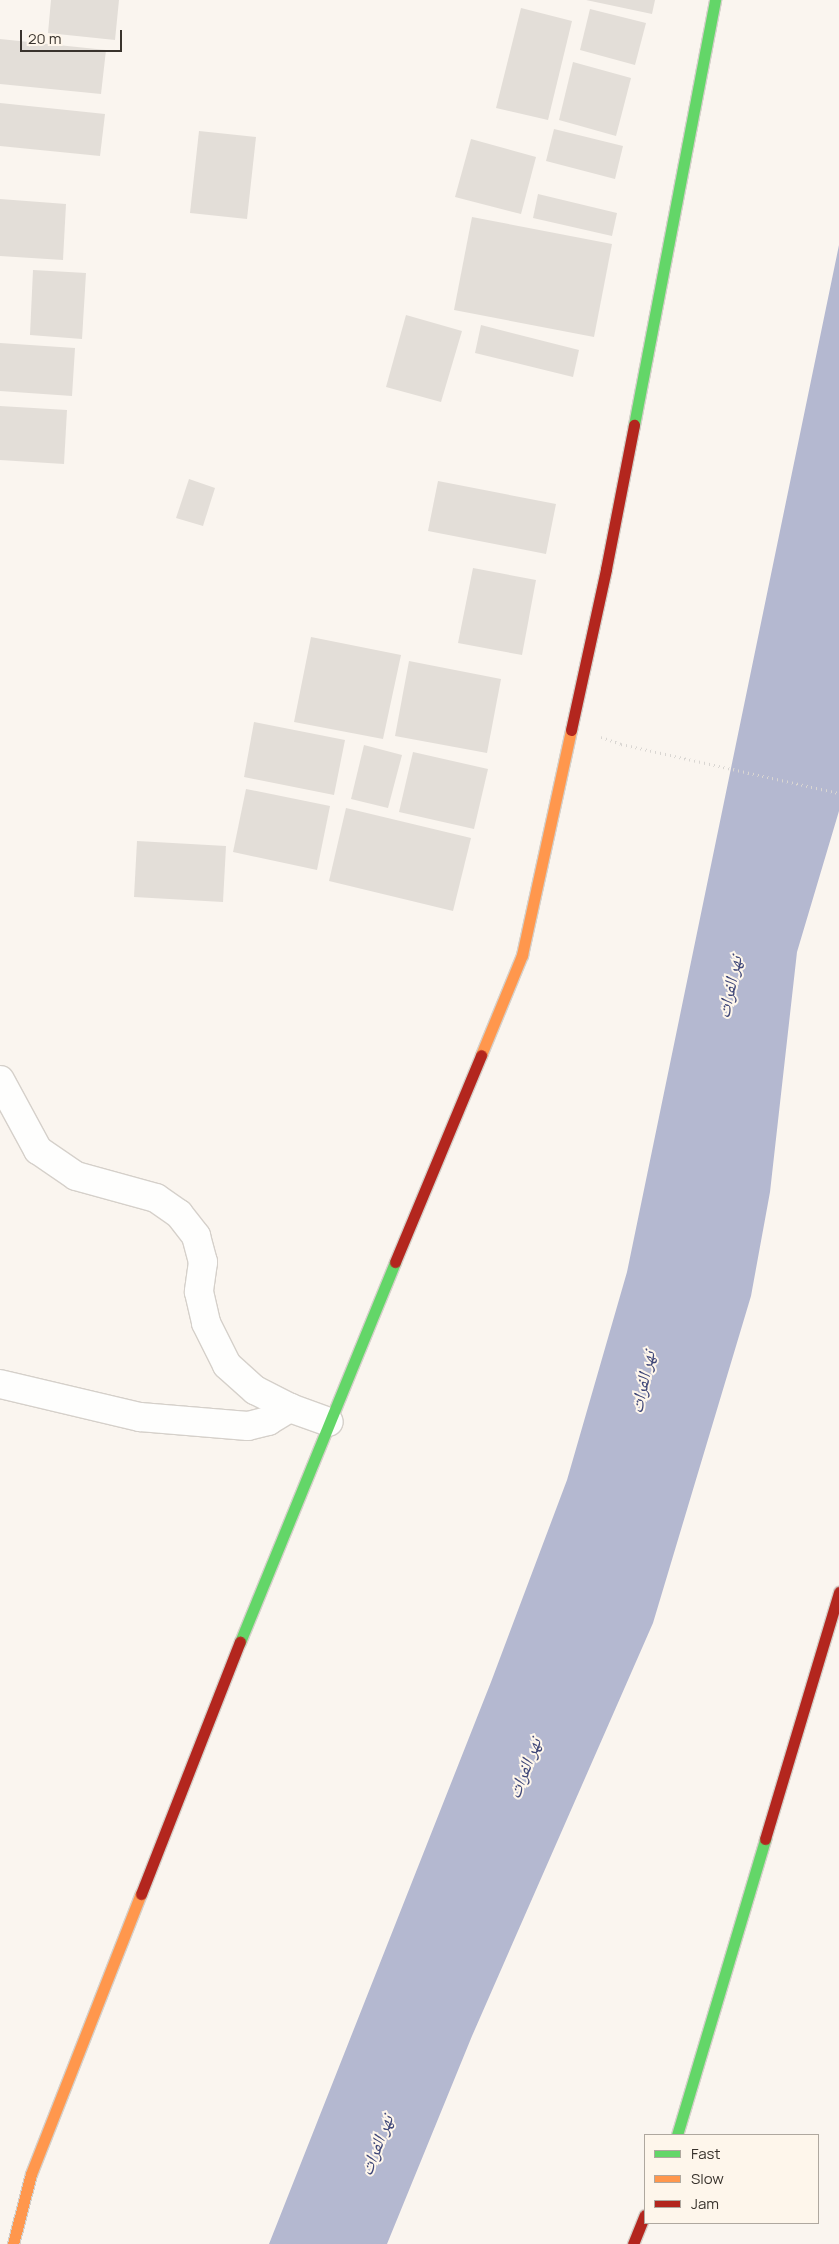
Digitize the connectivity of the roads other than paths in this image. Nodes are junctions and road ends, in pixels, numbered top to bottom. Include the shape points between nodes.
1 (715, 0) edge
2 (0, 1080) edge
3 (0, 1384) edge
4 (290, 1408) junction
5 (329, 1422) junction
6 (839, 1592) edge
7 (677, 2134) edge
8 (644, 2218) edge
9 (13, 2244) edge
10 (633, 2244) edge

1 - 5 street via 606,569 522,955
2 - 4 street via 38,1150 76,1176 156,1198 179,1214 196,1236 203,1262 199,1292 206,1323 227,1365 255,1390
3 - 4 street via 140,1416 248,1426 268,1421
4 - 5 street
5 - 9 street via 260,1588 31,2174
6 - 7 street
8 - 10 street

